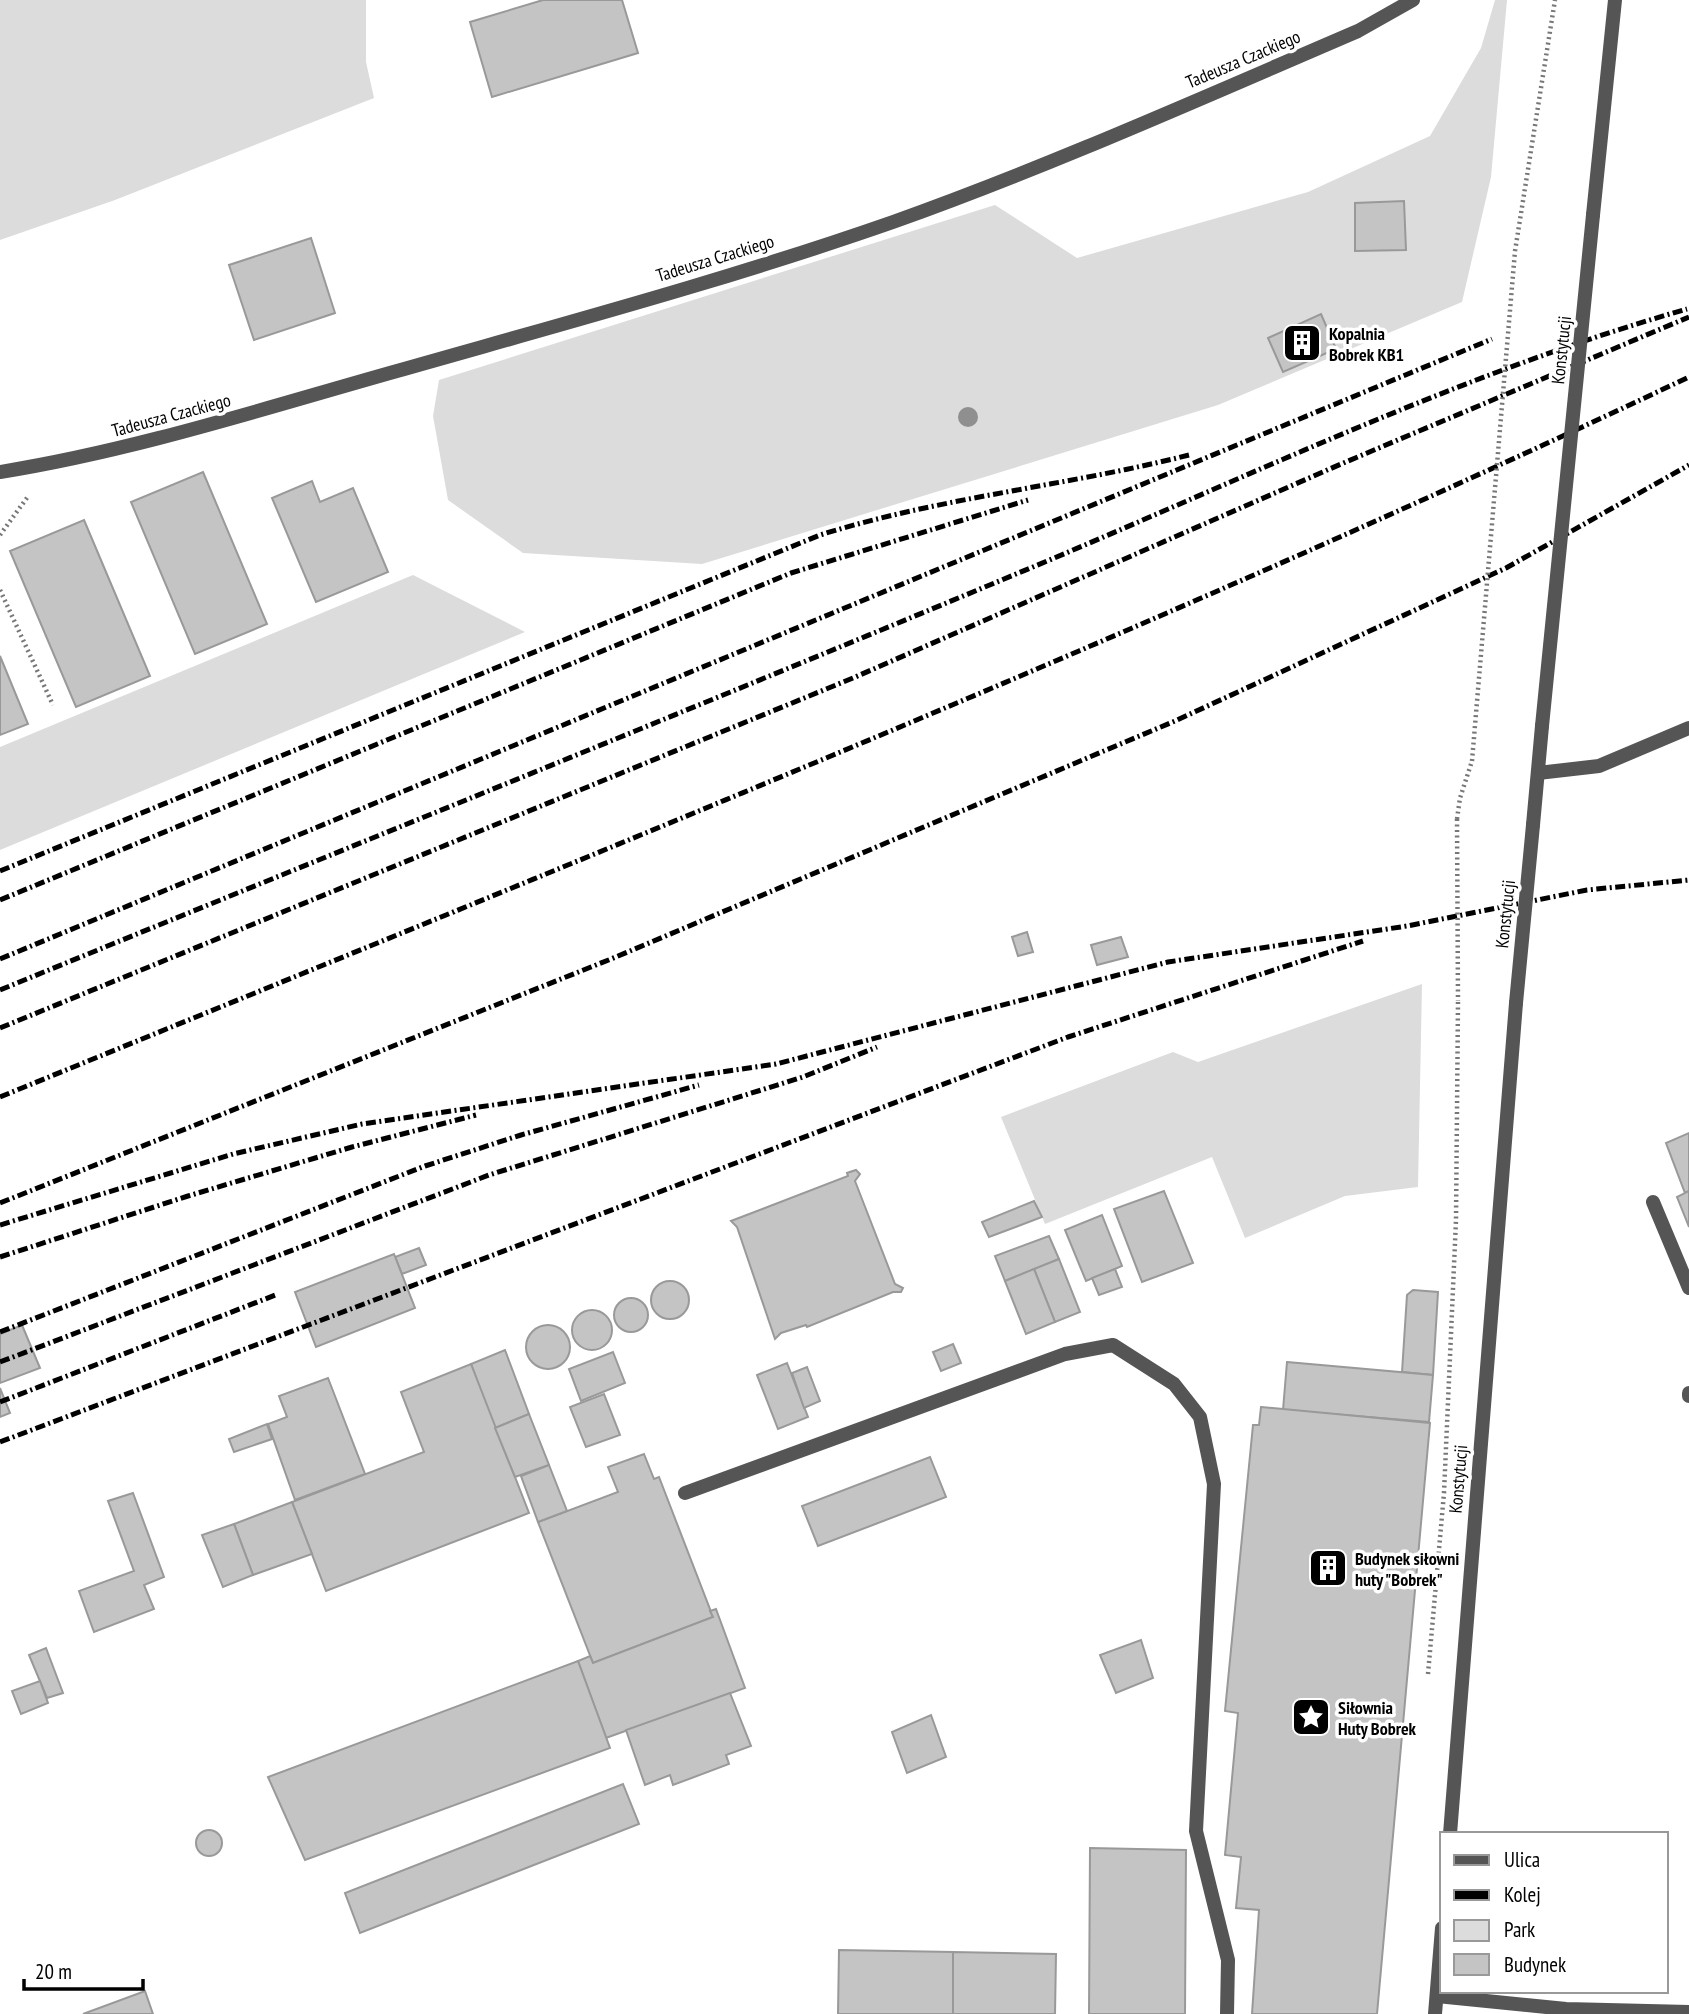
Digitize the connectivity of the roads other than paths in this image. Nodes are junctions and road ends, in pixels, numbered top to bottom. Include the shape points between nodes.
1 (1413, 0) edge
2 (1615, 0) edge
3 (0, 472) edge
4 (1689, 728) edge
5 (1538, 773) junction
6 (1653, 1202) dead end
7 (1689, 1288) edge
8 (685, 1493) dead end
9 (1450, 1832) edge
10 (1440, 1955) edge
11 (1437, 1996) junction
12 (1689, 2012) edge
13 (1227, 2014) edge
14 (1435, 2014) edge

1 - 3 street, Tadeusza Czackiego via 1358,32 892,222 557,326 182,433
2 - 5 street, Konstytucji, bridge
4 - 5 street via 1599,766
5 - 9 street, Konstytucji, bridge
6 - 7 street
8 - 13 street via 1065,1354 1113,1345 1174,1384 1200,1417 1214,1484 1196,1831 1228,1960
10 - 11 street
11 - 12 street via 1566,2009
11 - 14 street

